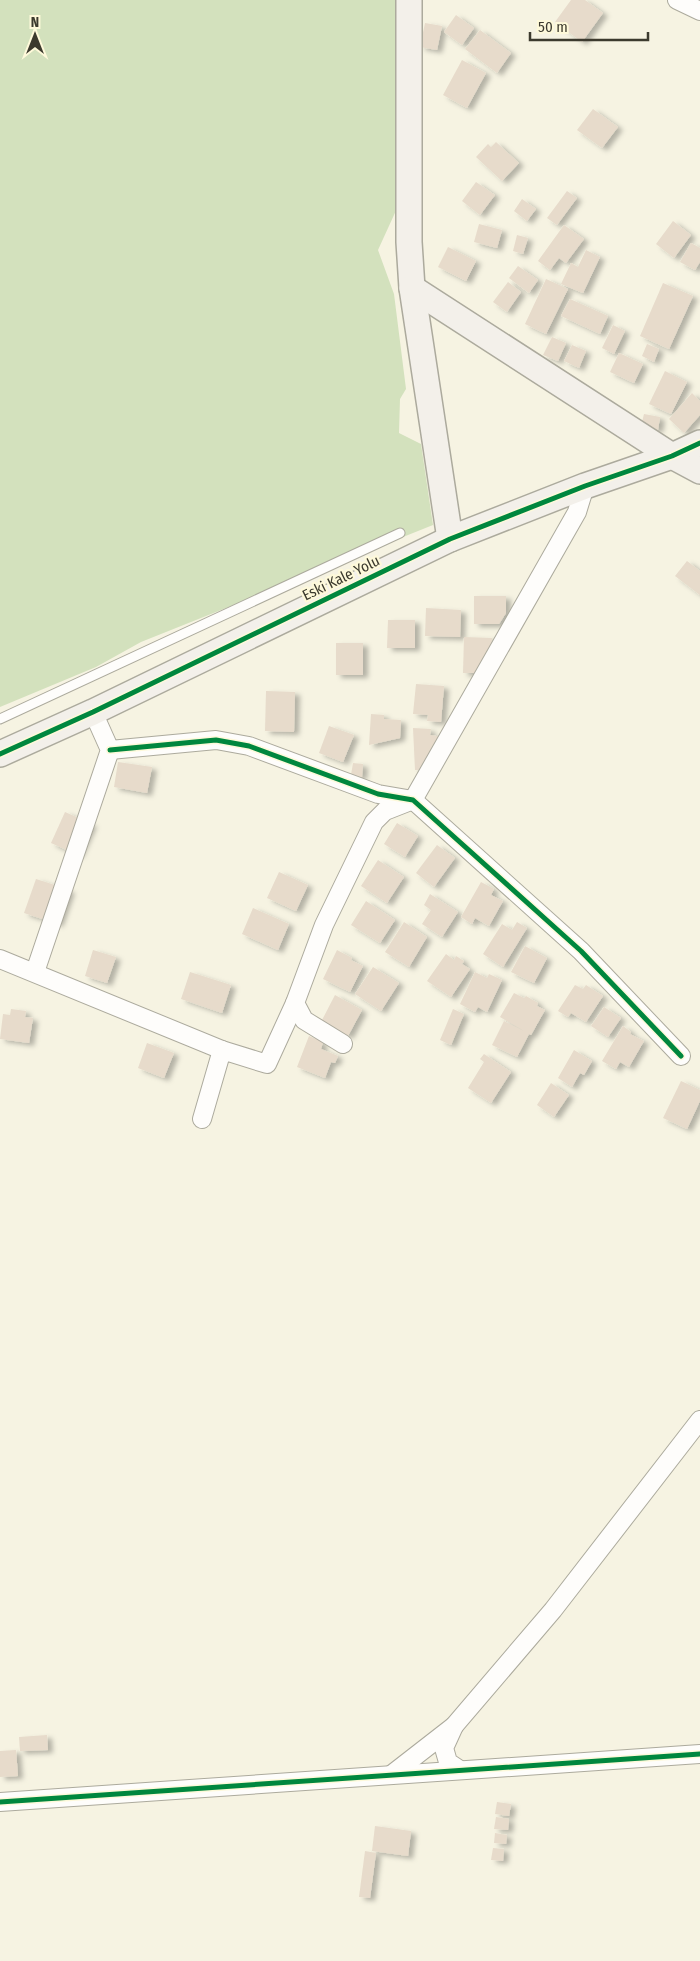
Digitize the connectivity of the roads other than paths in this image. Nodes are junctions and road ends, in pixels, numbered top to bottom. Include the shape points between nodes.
1 (409, 0) edge
2 (677, 0) edge
3 (700, 10) edge
4 (412, 288) junction
5 (700, 443) edge
6 (672, 456) junction
7 (700, 471) edge
8 (585, 486) junction
9 (700, 490) edge
10 (400, 533) dead end
11 (450, 539) junction
12 (93, 712) junction
13 (0, 718) edge
14 (110, 750) junction
15 (0, 754) edge
16 (414, 800) junction
17 (0, 959) edge
18 (35, 972) junction
19 (295, 1003) junction
20 (343, 1044) dead end
21 (222, 1050) junction
22 (681, 1056) dead end
23 (202, 1119) dead end
24 (700, 1420) edge
25 (454, 1726) junction
26 (700, 1754) edge
27 (460, 1770) junction
28 (391, 1775) junction
29 (0, 1802) edge

1 - 4 street
2 - 3 street
4 - 6 street
4 - 11 street
5 - 6 street, Eski Kale Yolu
6 - 7 street
6 - 8 street, Eski Kale Yolu
6 - 9 street
8 - 11 street, Eski Kale Yolu
8 - 16 street via 577,512
10 - 13 lane
11 - 12 street, Eski Kale Yolu
12 - 14 street
12 - 15 street, Eski Kale Yolu
14 - 16 street via 216,740 249,746 378,794
14 - 18 street
16 - 19 street via 385,811 374,822 324,925
16 - 22 street via 581,951
17 - 18 street
18 - 21 street
19 - 20 street via 304,1020
19 - 21 street via 267,1064
21 - 23 street
24 - 25 street via 553,1610
25 - 27 street via 444,1748 448,1762
25 - 28 street
26 - 27 street
27 - 28 street
28 - 29 street

